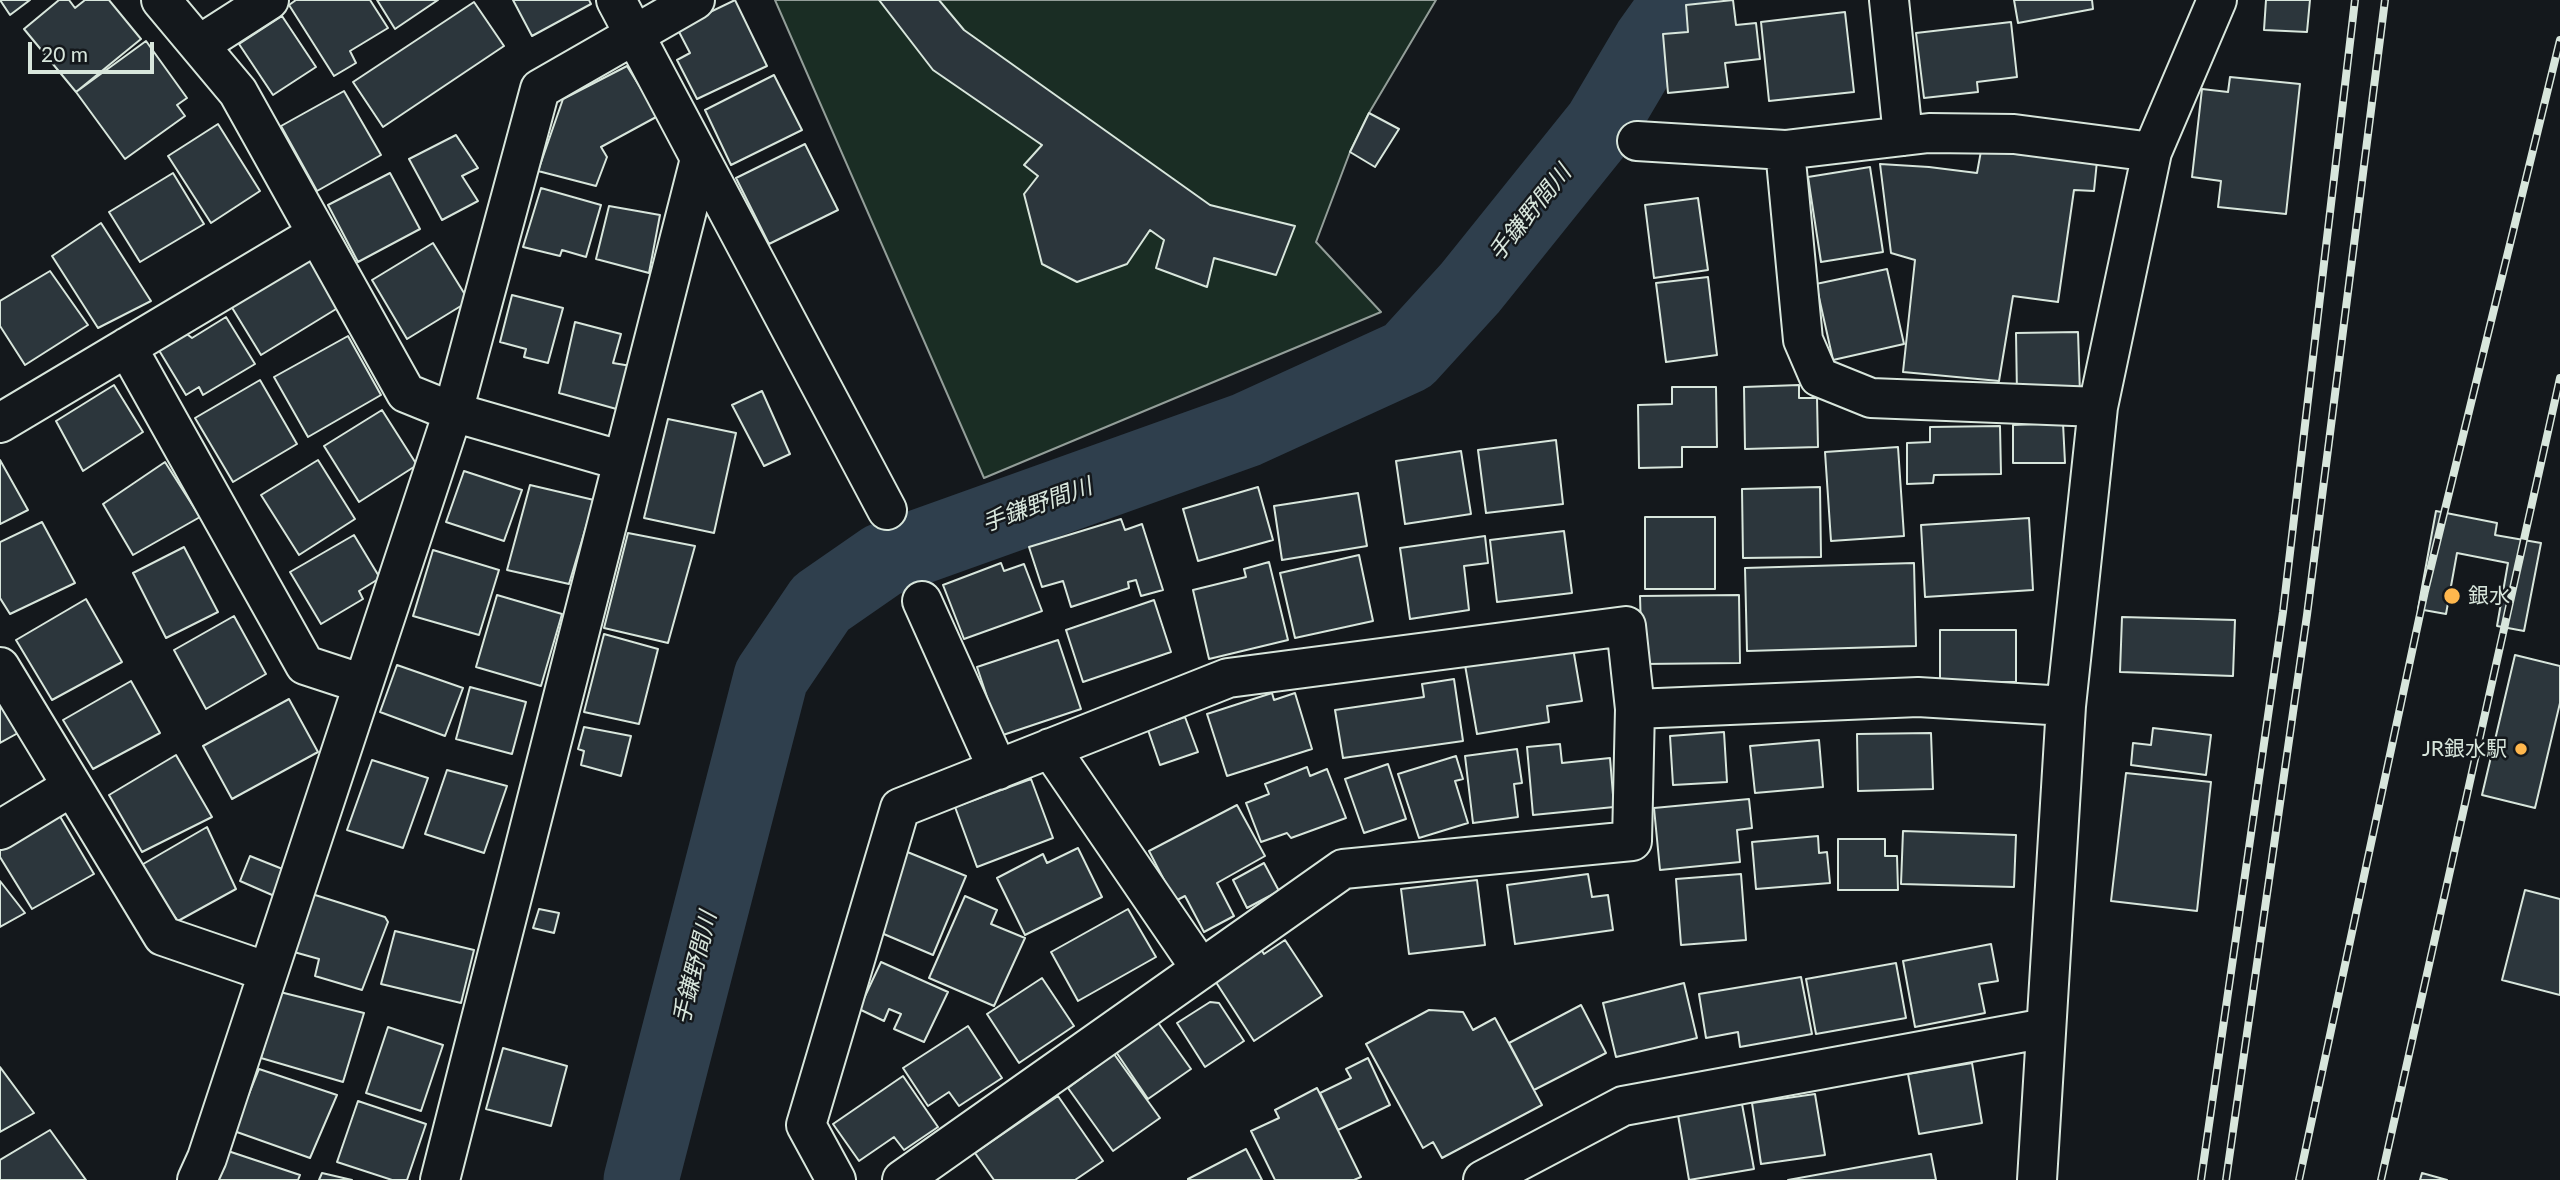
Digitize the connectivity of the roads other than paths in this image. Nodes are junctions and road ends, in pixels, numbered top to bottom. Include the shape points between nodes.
1 (161, 0) edge
2 (269, 0) edge
3 (616, 0) edge
4 (695, 0) edge
5 (1889, 0) edge
6 (2217, 0) edge
7 (634, 35) junction
8 (199, 45) junction
9 (1903, 136) junction
10 (1637, 141) dead end
11 (1785, 150) junction
12 (2152, 152) junction
13 (700, 159) junction
14 (317, 234) junction
15 (127, 347) junction
16 (2098, 407) junction
17 (453, 411) junction
18 (0, 423) edge
19 (623, 461) junction
20 (887, 510) dead end
21 (922, 601) dead end
22 (0, 667) edge
23 (363, 684) junction
24 (2066, 706) junction
25 (1634, 709) junction
26 (1050, 748) junction
27 (998, 770) junction
28 (71, 787) junction
29 (0, 830) edge
30 (1201, 969) junction
31 (268, 972) junction
32 (2046, 1028) junction
33 (197, 1180) edge
34 (440, 1180) edge
35 (836, 1180) edge
36 (902, 1180) edge
37 (1483, 1180) edge
38 (2037, 1180) edge

1 - 8 street
2 - 8 street
3 - 7 street
4 - 7 street
5 - 9 street
6 - 12 street
7 - 13 street
7 - 17 street via 540,89
8 - 14 street via 238,92
9 - 11 street
9 - 12 street via 2014,134
10 - 11 street
11 - 16 street via 1803,340 1819,377 1871,398
12 - 16 street
13 - 19 street
13 - 20 street
14 - 15 street
14 - 17 street via 405,393
15 - 18 street
15 - 23 street via 304,665
16 - 24 street
17 - 19 street
17 - 23 street
19 - 34 street
21 - 27 street
22 - 28 street
23 - 31 street
24 - 25 street via 1918,697
24 - 32 street
25 - 26 street via 1626,626 1228,678
25 - 30 street via 1632,841 1343,869
26 - 27 street
26 - 30 street
27 - 35 street via 900,808 806,1125
28 - 29 street
28 - 31 street via 163,936
30 - 36 street
31 - 33 street
32 - 37 street via 1623,1106
32 - 38 street

